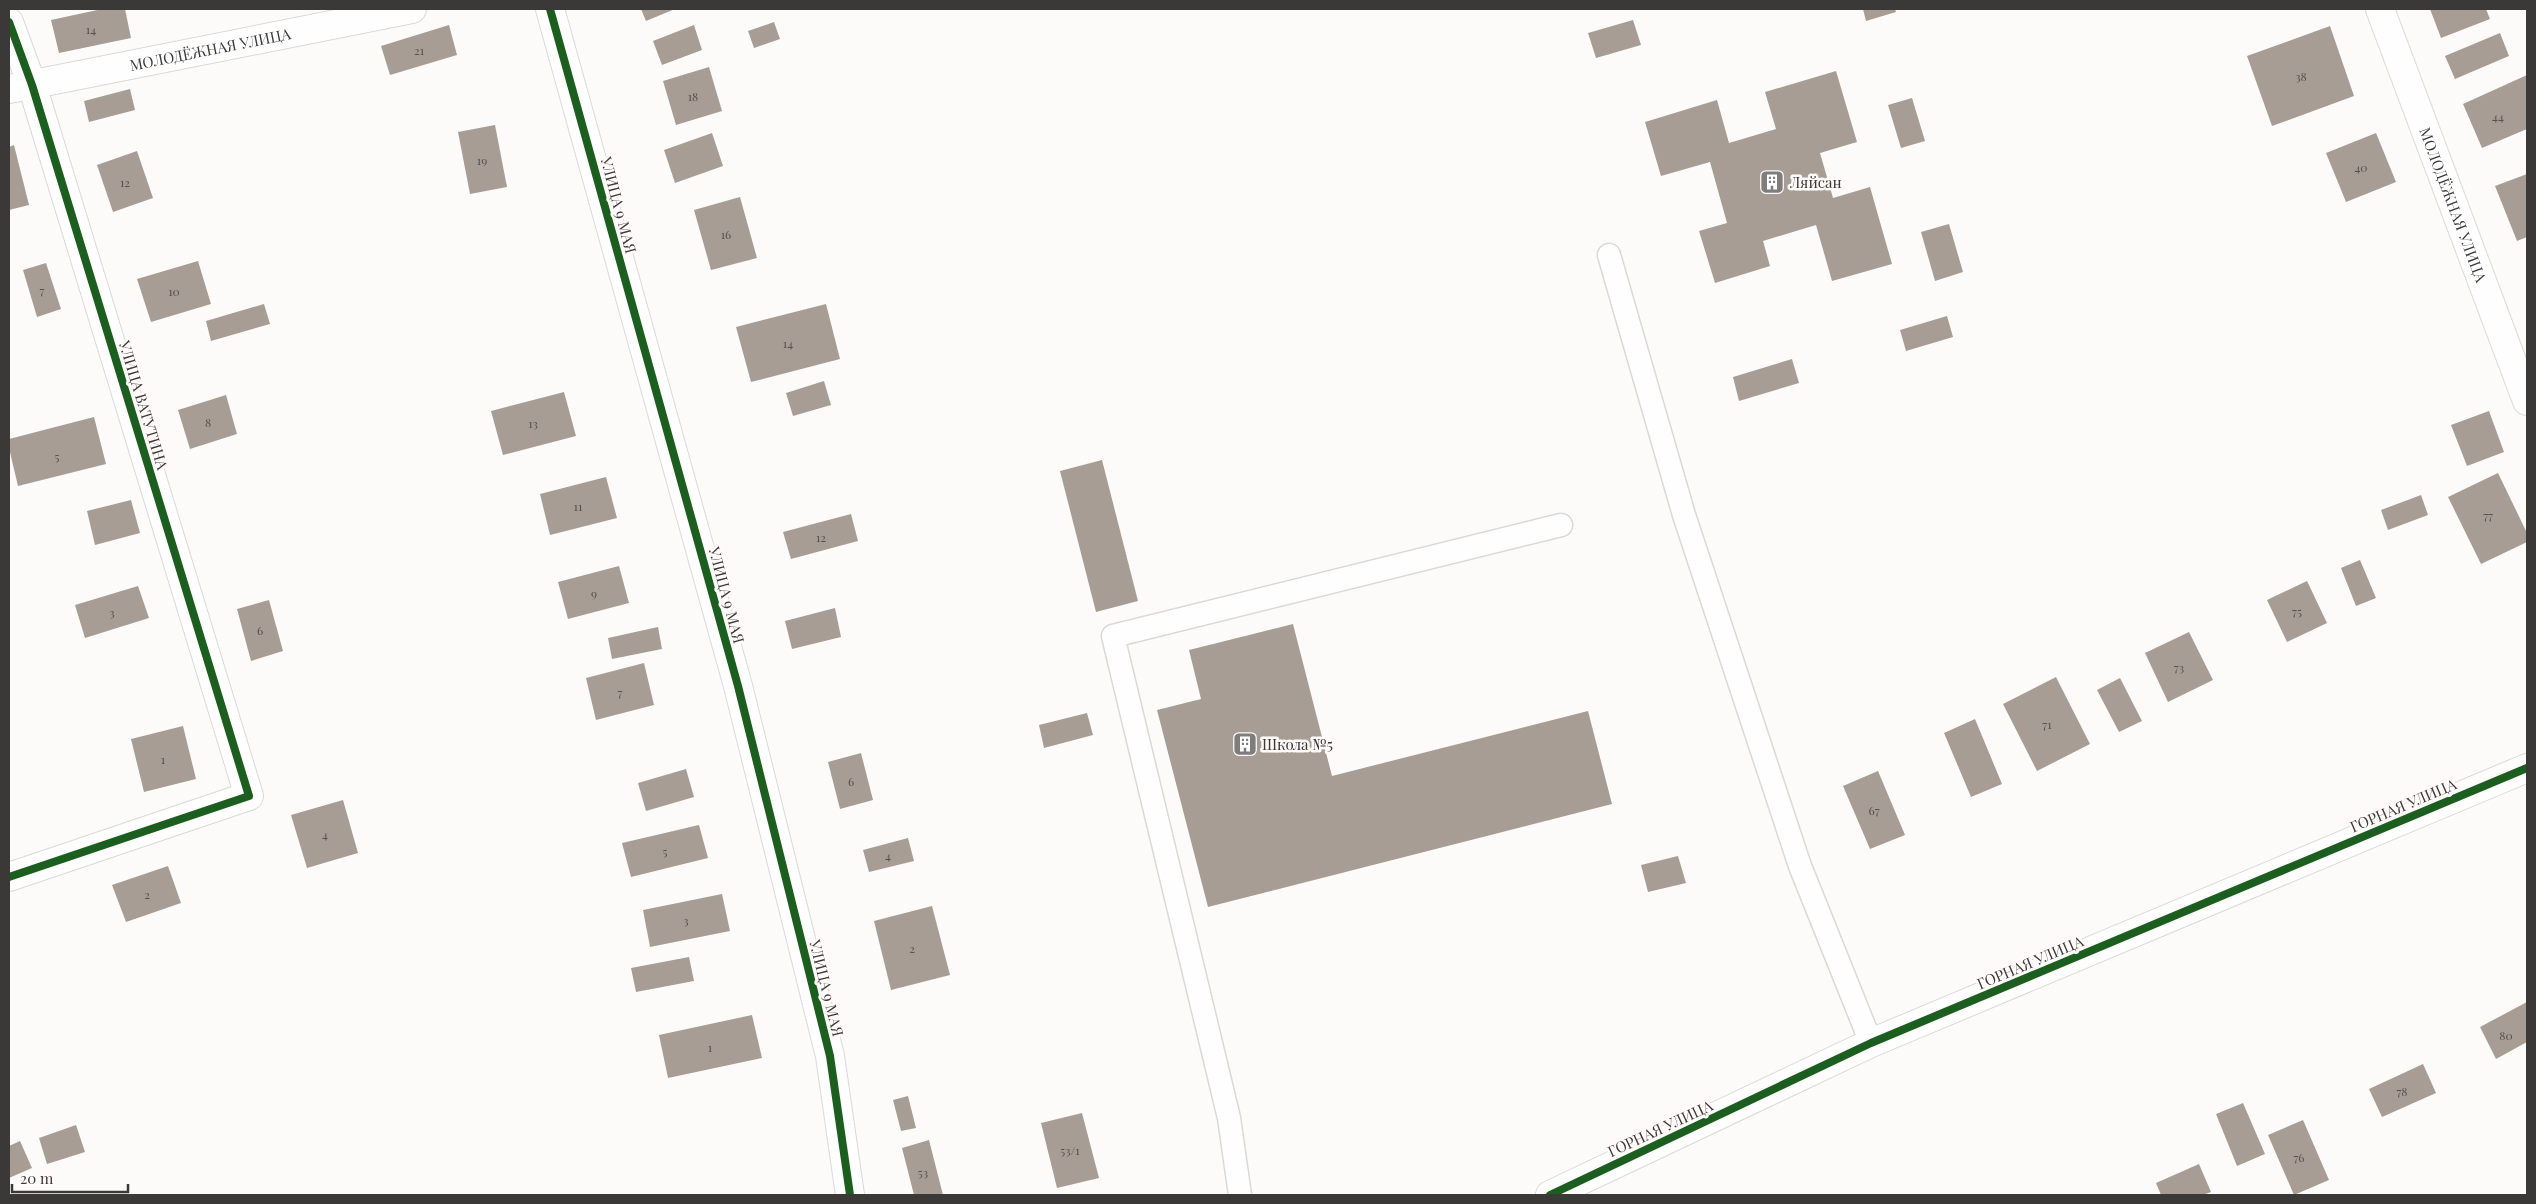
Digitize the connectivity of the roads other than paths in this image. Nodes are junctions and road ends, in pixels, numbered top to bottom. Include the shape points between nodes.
1 (412, 9) edge
2 (550, 9) edge
3 (2380, 9) edge
4 (9, 22) edge
5 (20, 87) edge
6 (1609, 255) dead end
7 (2527, 401) edge
8 (1561, 525) dead end
9 (2527, 768) edge
10 (9, 877) edge
11 (1871, 1044) junction
12 (850, 1195) edge
13 (1240, 1195) edge
14 (1550, 1195) edge

1 - 5 street, МОЛОДЁЖНАЯ УЛИЦА
2 - 12 street, УЛИЦА 9 МАЯ via 738,686 830,1056
3 - 7 street, МОЛОДЁЖНАЯ УЛИЦА
4 - 5 street, УЛИЦА ВАТУТИНА
5 - 10 street, УЛИЦА ВАТУТИНА via 249,796
6 - 11 lane via 1684,515 1800,866
8 - 13 lane via 1113,636 1229,1118
9 - 11 street, ГОРНАЯ УЛИЦА
11 - 14 street, ГОРНАЯ УЛИЦА

